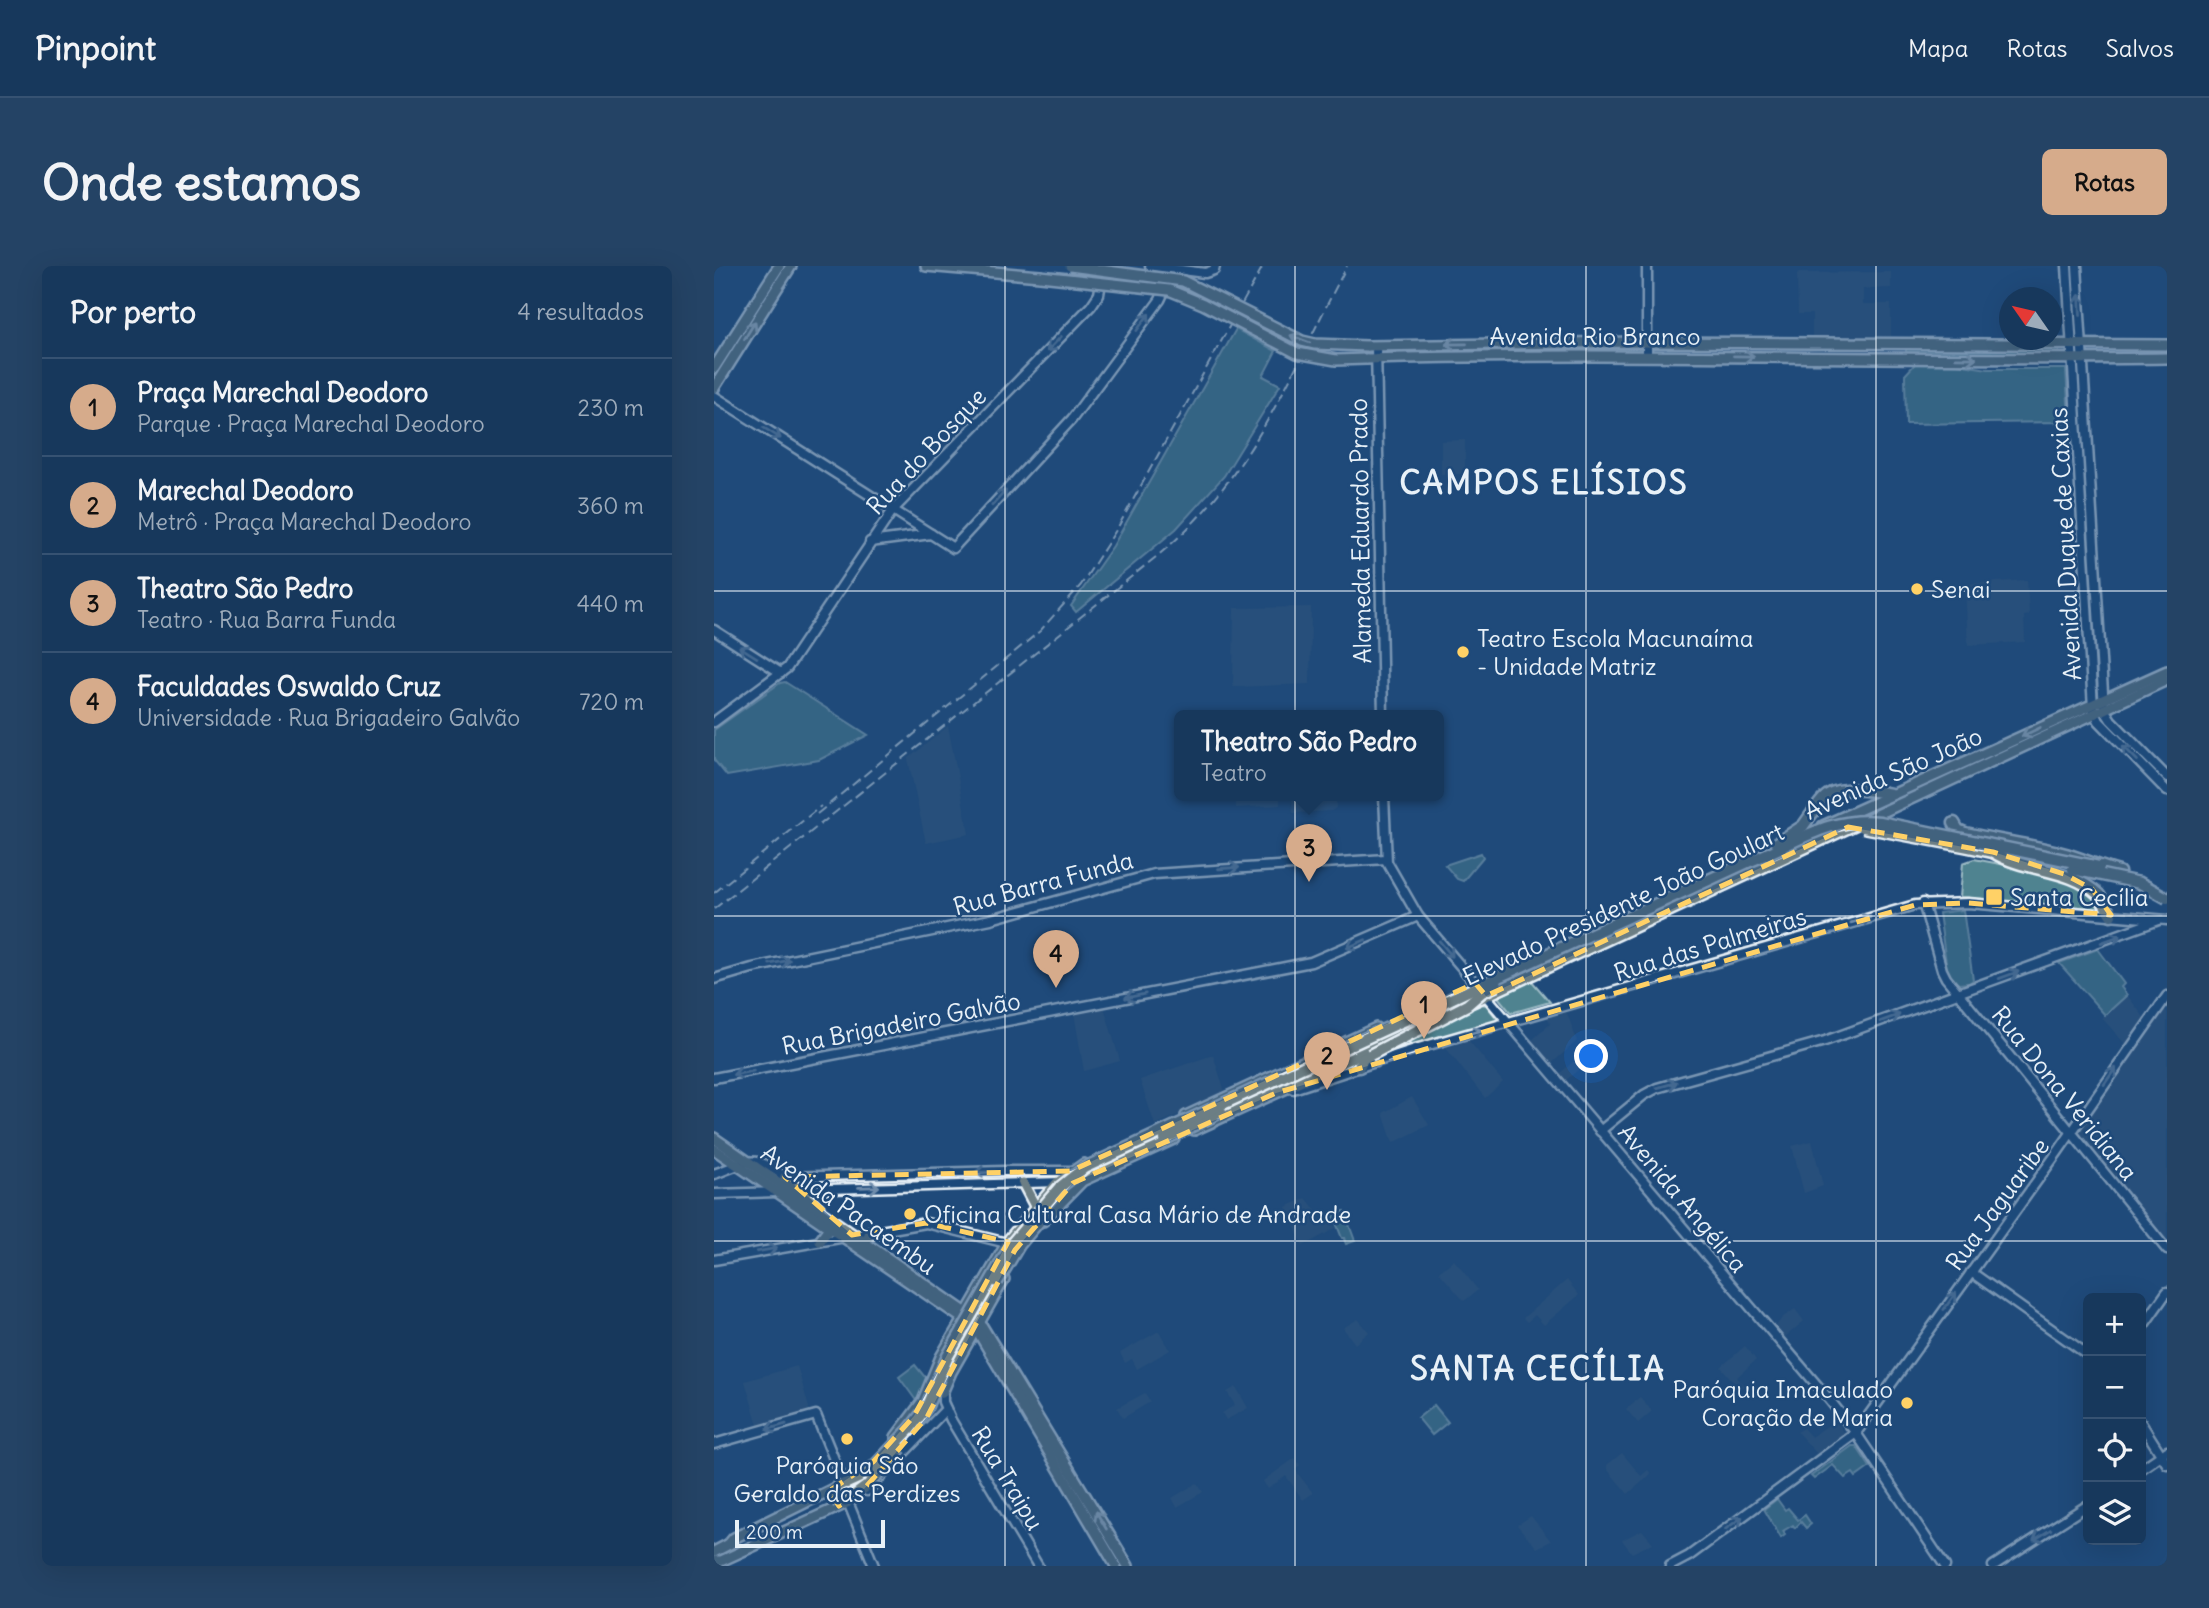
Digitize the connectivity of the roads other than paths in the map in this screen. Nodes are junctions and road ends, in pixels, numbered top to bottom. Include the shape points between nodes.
1 (779, 266) edge
2 (791, 266) edge
3 (926, 266) edge
4 (1070, 266) edge
5 (1104, 266) edge
6 (1150, 266) edge
7 (1215, 266) edge
8 (1647, 266) edge
9 (2067, 266) edge
10 (2077, 266) edge
11 (1170, 268) junction
12 (1647, 342) junction
13 (2077, 343) junction
14 (2167, 345) edge
15 (1372, 346) junction
16 (1647, 355) junction
17 (1371, 358) junction
18 (2167, 358) edge
19 (2078, 359) junction
20 (714, 368) edge
21 (714, 388) edge
22 (714, 396) edge
23 (2080, 471) junction
24 (2091, 497) junction
25 (892, 510) junction
26 (879, 528) junction
27 (931, 534) junction
28 (886, 541) junction
29 (870, 542) junction
30 (714, 630) edge
31 (781, 673) junction
32 (2167, 678) edge
33 (2103, 699) junction
34 (2097, 709) junction
35 (1383, 710) edge
36 (714, 722) edge
37 (2167, 776) edge
38 (2167, 791) edge
39 (1891, 794) junction
40 (1384, 801) edge
41 (1954, 823) dead end
42 (1891, 835) dead end
43 (1829, 837) junction
44 (1993, 852) junction
45 (1386, 859) junction
46 (1751, 861) junction
47 (2099, 867) junction
48 (2167, 891) edge
49 (2167, 898) edge
50 (1923, 903) junction
51 (2115, 915) junction
52 (1418, 916) junction
53 (2165, 918) edge
54 (714, 979) edge
55 (1475, 983) junction
56 (1484, 994) junction
57 (1959, 994) junction
58 (2167, 996) edge
59 (1509, 1023) junction
60 (1359, 1067) junction
61 (714, 1078) edge
62 (1276, 1093) junction
63 (1600, 1131) junction
64 (2072, 1132) junction
65 (714, 1138) edge
66 (714, 1149) edge
67 (747, 1162) junction
68 (736, 1165) junction
69 (1071, 1171) junction
70 (714, 1174) edge
71 (933, 1174) junction
72 (785, 1177) junction
73 (1058, 1182) junction
74 (1023, 1183) junction
75 (934, 1185) junction
76 (1077, 1185) junction
77 (801, 1190) junction
78 (789, 1191) junction
79 (775, 1192) junction
80 (714, 1194) edge
81 (1036, 1208) junction
82 (824, 1216) junction
83 (831, 1226) junction
84 (870, 1232) junction
85 (852, 1235) junction
86 (840, 1237) junction
87 (820, 1241) junction
88 (1007, 1242) junction
89 (865, 1244) junction
90 (2167, 1250) edge
91 (714, 1260) edge
92 (1971, 1272) junction
93 (2167, 1292) edge
94 (2146, 1322) edge
95 (2083, 1351) edge
96 (931, 1381) junction
97 (943, 1392) joint
98 (929, 1397) tunnel mouth
99 (946, 1409) junction
100 (2146, 1430) edge
101 (1856, 1433) junction
102 (714, 1443) edge
103 (2164, 1453) edge
104 (2167, 1464) edge
105 (2146, 1466) edge
106 (847, 1483) junction
107 (835, 1500) junction
108 (2083, 1508) edge
109 (716, 1560) edge
110 (874, 1566) edge
111 (1038, 1566) edge
112 (1116, 1566) edge
113 (1128, 1566) edge
114 (1670, 1566) edge
115 (1945, 1566) edge
116 (1993, 1566) edge

1 - 20 main road
21 -> 2 main road
3 - 17 main road, Avenida Rio Branco, bridge via 1169,290 1297,353
15 -> 4 main road, Avenida Rio Branco, bridge via 1302,341 1182,281
5 -> 25 street, Rua do Bosque via 1099,294 1091,306
6 - 11 street
7 - 11 street via 1212,272
8 - 12 street
9 - 13 street, Avenida Duque de Caxias
13 -> 10 street, Avenida Duque de Caxias
27 -> 11 street via 953,548 1076,414 1160,300
12 - 13 main road, Avenida Rio Branco
12 -> 15 main road, Avenida Rio Branco
12 - 16 street
13 - 14 main road, Avenida Rio Branco
13 - 19 street, Avenida Duque de Caxias
15 - 17 street, Alameda Eduardo Prado
16 - 17 main road, Avenida Rio Branco
16 -> 19 main road, Avenida Rio Branco
17 - 35 street, Alameda Eduardo Prado
18 - 19 main road, Avenida Rio Branco
19 - 23 street, Avenida Duque de Caxias
19 - 24 street, Avenida Duque de Caxias
22 -> 25 street
23 - 24 street
23 - 34 street, Avenida Duque de Caxias
24 - 33 street, Avenida Duque de Caxias
25 - 26 street, Rua do Bosque
25 - 27 street
26 - 28 street via 879,536
26 - 29 street, Rua do Bosque
27 - 28 street
28 - 29 street
29 - 31 street, Rua do Bosque
31 -> 30 street
31 - 36 street, Rua do Bosque
32 - 33 main road, Avenida São João
32 - 34 main road, Avenida São João
33 - 34 main road, Avenida São João
34 - 37 street, Avenida Duque de Caxias
38 -> 34 street, Avenida Duque de Caxias via 2109,732
34 -> 39 main road, Avenida São João
34 - 43 main road, Avenida São João
39 - 46 highway, bridge via 1857,790 1828,795 1803,826
39 - 55 main road, Avenida São João
40 - 45 street
41 - 47 highway, bridge via 1961,832 2061,852
42 - 43 main road via 1864,830
43 - 56 main road, Avenida São João
44 - 49 highway, Elevado Presidente João Goulart, bridge via 2140,883
44 - 51 highway, bridge via 2012,862 2076,878
44 - 56 highway, Elevado Presidente João Goulart, bridge via 1870,827 1833,830
45 - 52 street, Avenida Angélica
54 -> 45 street, Rua Barra Funda via 991,919 1144,876
46 - 47 highway, Elevado Presidente João Goulart, bridge via 1831,825 1861,820
46 - 106 highway, Elevado Presidente João Goulart, bridge via 1077,1172 1013,1242 915,1423 867,1474
47 - 48 highway, Elevado Presidente João Goulart via 2143,878
50 - 51 street, Rua das Palmeiras
50 - 57 street, Rua Dona Veridiana via 1942,970
59 -> 50 street, Rua das Palmeiras
51 - 53 street, Rua das Palmeiras via 2127,912
52 -> 55 street, Avenida Angélica
52 -> 61 street, Rua Brigadeiro Galvão via 1311,962
57 -> 53 street
55 - 56 street, Avenida Angélica
55 - 69 main road, Avenida São João
56 - 59 street, Avenida Angélica
56 - 60 highway, bridge via 1363,1059
56 - 62 main road, Avenida São João
56 - 107 highway, Elevado Presidente João Goulart, bridge via 1075,1182 1019,1245 948,1369 928,1417 867,1486 852,1497
63 -> 57 street via 1650,1091 1825,1041
57 - 64 street, Rua Dona Veridiana
64 -> 58 street, Rua Jaguaribe
60 -> 59 street, Rua das Palmeiras
59 - 63 street, Avenida Angélica
60 - 62 street, Rua das Palmeiras
62 - 76 main road, Avenida São João
63 - 101 street, Avenida Angélica
64 - 90 street, Rua Dona Veridiana
64 - 92 street, Rua Jaguaribe
65 - 67 main road, Avenida Pacaembu
66 - 68 main road, Avenida Pacaembu
67 - 68 street
67 - 72 street via 760,1161
67 - 78 main road, Avenida Pacaembu
68 - 70 street
68 - 79 main road, Avenida Pacaembu
69 -> 71 street
69 - 73 main road, Avenida São João
71 - 72 street
71 - 75 street via 929,1179
72 - 77 main road
73 - 74 street
73 - 76 street
73 - 81 main road, Avenida São João
74 - 75 street
74 - 81 main road
77 -> 75 street
76 - 97 main road via 1017,1254
77 - 78 street
77 - 82 main road
78 - 79 street
78 - 82 main road, Avenida Pacaembu
79 - 80 street
79 - 83 main road, Avenida Pacaembu
81 - 88 main road, Avenida São João
82 - 83 main road, Avenida Pacaembu
83 - 85 main road, Avenida Pacaembu
83 - 86 main road, Avenida Pacaembu
83 - 87 main road
84 - 85 street
84 - 88 street via 926,1223
84 - 89 main road
85 - 86 street
85 - 89 main road, Avenida Pacaembu
86 - 87 street
86 - 89 main road, Avenida Pacaembu via 960,1313
91 -> 87 street
88 - 96 main road, Avenida São João
92 - 95 street
101 -> 92 street, Rua Jaguaribe
93 - 94 street
96 - 98 main road
96 - 106 main road, Avenida São João via 914,1416 883,1452
97 - 99 street
99 - 107 street via 872,1487
99 - 111 street, Rua Traipu
100 - 103 street
114 -> 101 street, Rua Jaguaribe
101 - 115 street, Avenida Angélica
106 -> 102 street via 816,1415
103 - 104 street
103 - 105 street
106 - 107 main road, Avenida São João
107 - 109 main road
107 - 109 main road via 731,1557
107 - 109 main road via 739,1535
107 - 110 street
108 -> 116 street
113 -> 112 main road via 978,1327

